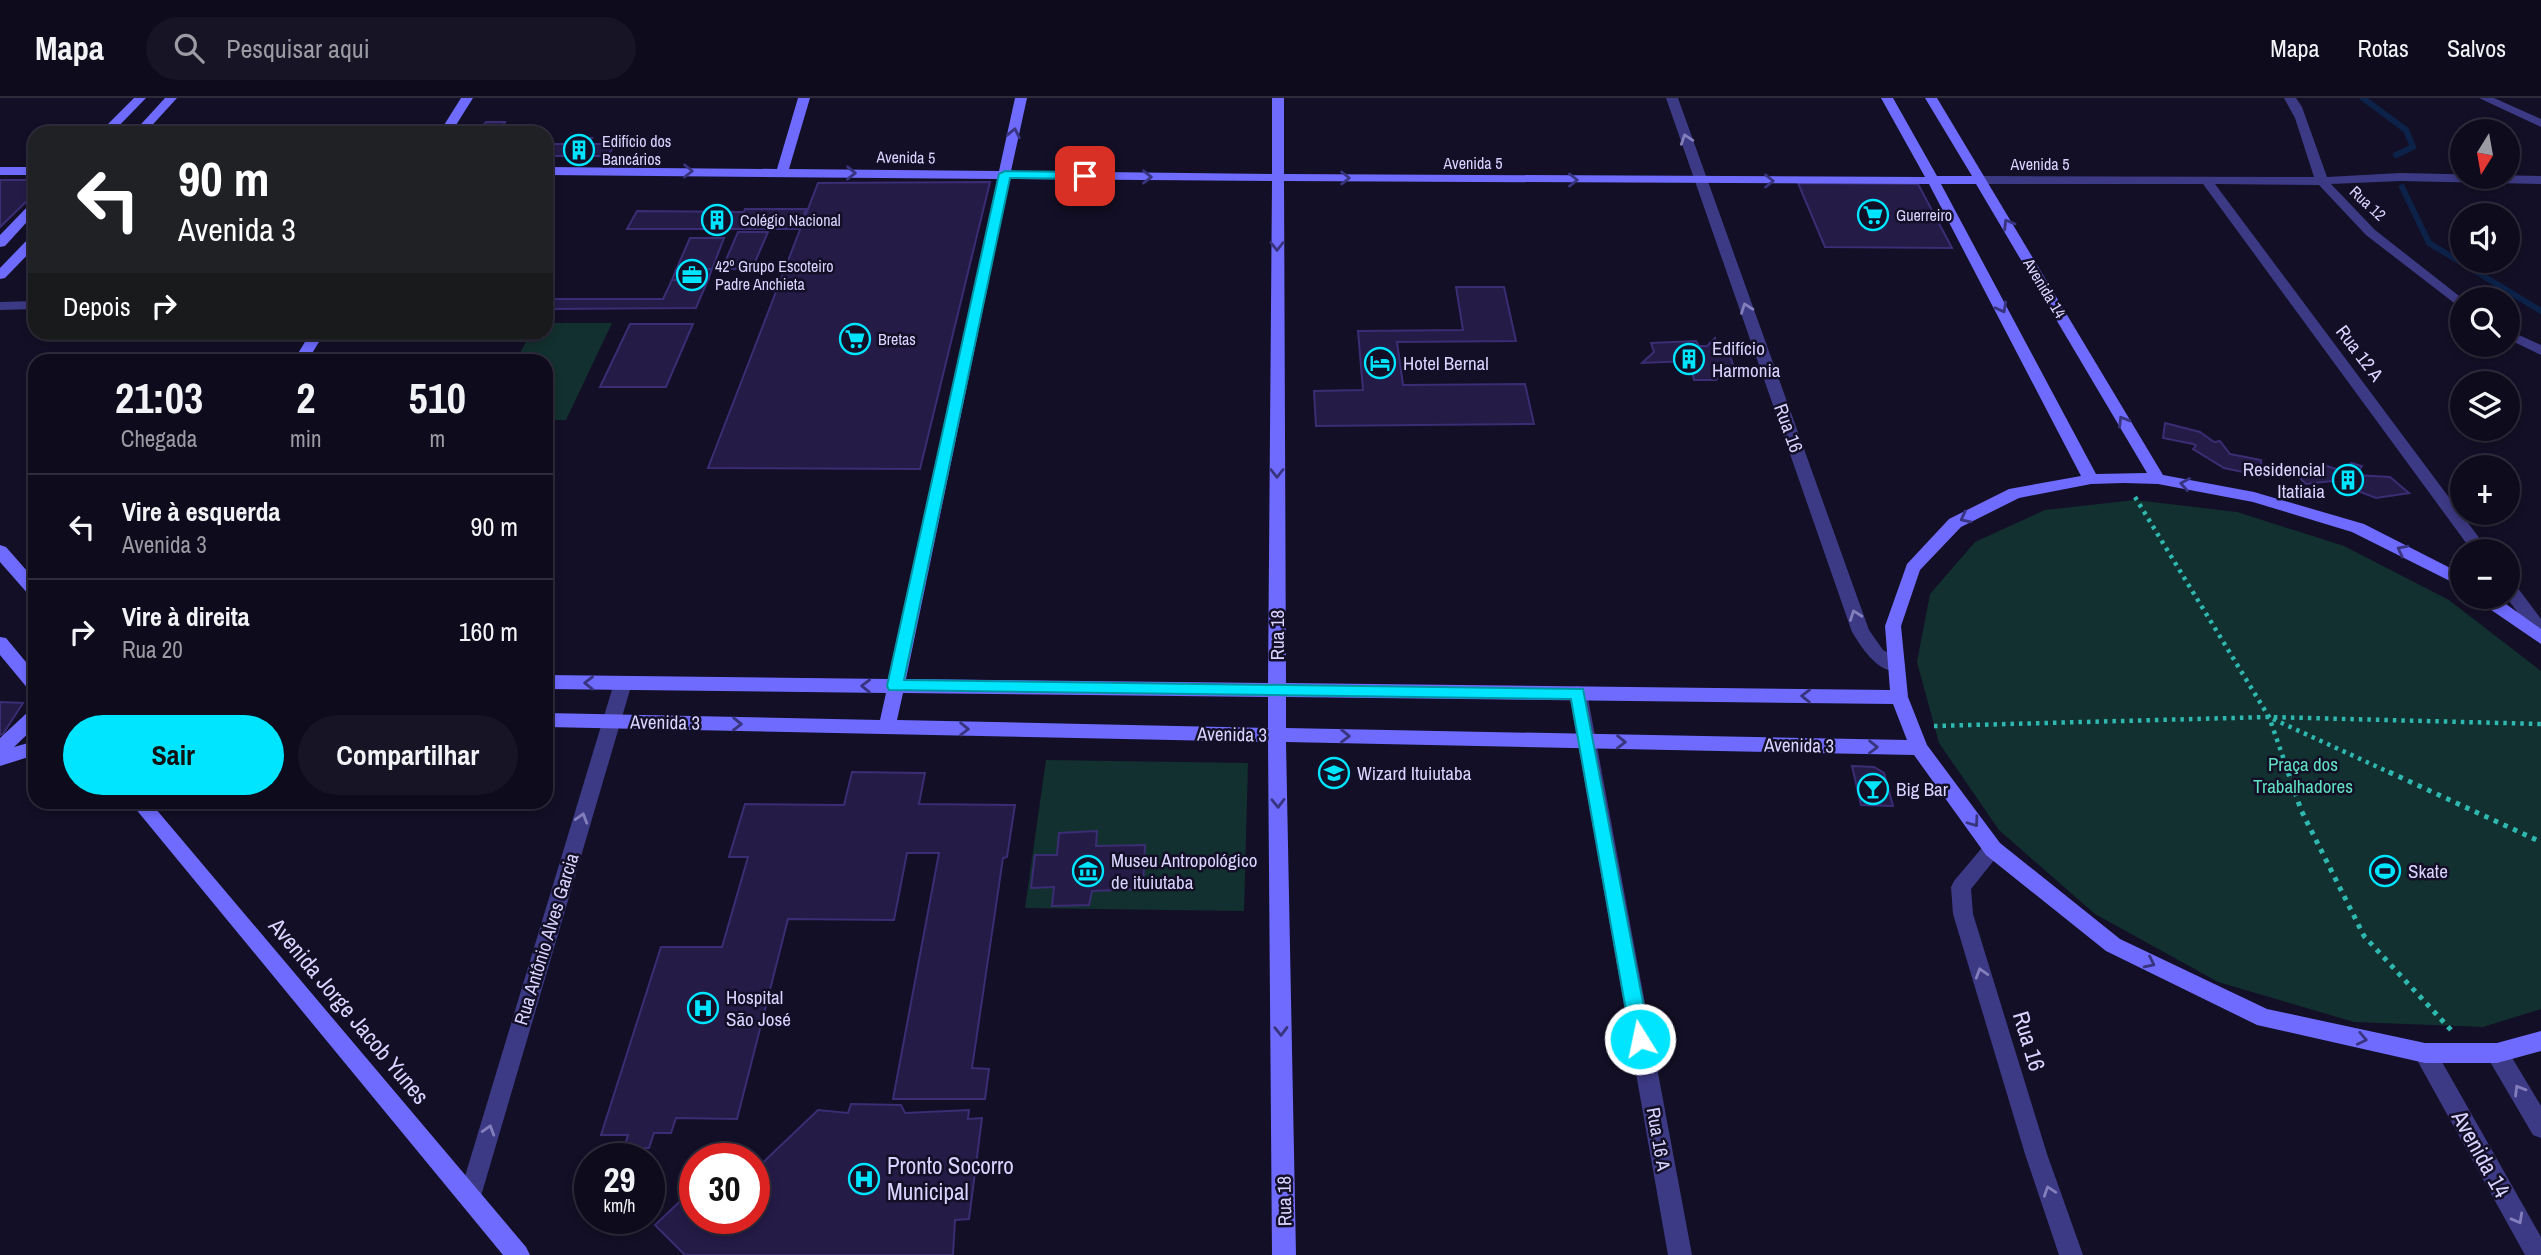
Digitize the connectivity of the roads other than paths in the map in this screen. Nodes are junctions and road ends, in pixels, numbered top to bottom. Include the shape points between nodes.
1 (140, 98) edge
2 (171, 98) edge
3 (467, 98) edge
4 (804, 98) edge
5 (1021, 98) edge
6 (1278, 98) edge
7 (1672, 98) edge
8 (1887, 98) edge
9 (1931, 98) edge
10 (2290, 98) edge
11 (2485, 98) edge
12 (2541, 123) edge
13 (112, 126) edge
14 (145, 126) edge
15 (449, 126) edge
16 (0, 171) edge
17 (28, 171) edge
18 (553, 171) edge
19 (782, 172) junction
20 (1005, 174) junction
21 (1277, 178) junction
22 (2205, 179) junction
23 (1933, 180) junction
24 (1982, 180) junction
25 (2541, 180) edge
26 (1701, 181) junction
27 (2322, 181) junction
28 (28, 213) edge
29 (0, 243) edge
30 (28, 247) edge
31 (0, 275) edge
32 (2450, 296) edge
33 (28, 304) edge
34 (0, 306) edge
35 (2520, 340) edge
36 (2541, 351) edge
37 (2158, 479) junction
38 (2091, 480) junction
39 (2472, 539) edge
40 (0, 551) edge
41 (2450, 575) edge
42 (28, 583) edge
43 (2520, 603) edge
44 (2501, 609) edge
45 (2541, 631) edge
46 (2541, 638) edge
47 (0, 643) edge
48 (1896, 666) junction
49 (28, 677) edge
50 (553, 682) edge
51 (623, 683) junction
52 (895, 686) junction
53 (1277, 690) junction
54 (1578, 693) junction
55 (1899, 697) junction
56 (553, 720) edge
57 (611, 721) junction
58 (28, 723) edge
59 (887, 727) junction
60 (1277, 735) junction
61 (1587, 741) junction
62 (1919, 748) junction
63 (0, 749) edge
64 (28, 750) edge
65 (0, 760) edge
66 (145, 809) edge
67 (1993, 849) junction
68 (2541, 1041) edge
69 (2497, 1052) junction
70 (2425, 1053) junction
71 (2541, 1127) edge
72 (470, 1196) junction
73 (518, 1255) edge
74 (1284, 1255) edge
75 (1679, 1255) edge
76 (2071, 1255) edge
77 (2538, 1255) edge

1 - 13 street
2 - 14 street
3 - 15 street
4 - 19 street
20 -> 5 street
6 - 21 street, Rua 18
26 -> 7 street, Rua 16
8 - 23 street
9 - 24 street, Avenida 14
10 - 27 street, Rua 12
11 - 12 street
16 - 17 street
18 -> 19 street, Avenida 5
19 -> 20 street, Avenida 5
20 -> 21 street, Avenida 5
20 - 52 street
21 -> 26 street, Avenida 5
21 -> 53 street, Rua 18
22 - 24 street, Avenida 5
22 - 27 street, Avenida 5
22 - 39 street, Rua 12 A
23 - 24 street, Avenida 5
26 -> 23 street, Avenida 5
23 -> 38 street
37 -> 24 street, Avenida 14
25 - 27 street, Avenida 5 via 2400,177
48 -> 26 street, Rua 16 via 1877,655 1861,632
27 - 32 street, Rua 12 via 2402,258
28 - 29 street
30 - 31 street
33 - 34 street
35 - 36 street
37 - 38 street
41 -> 37 street via 2358,528 2254,497
38 -> 48 street via 2015,494 1955,523 1913,568 1893,626
40 - 42 street
43 - 45 street
44 - 46 street
47 - 49 street
48 - 55 street
51 -> 50 street, Avenida 3
52 -> 51 street, Avenida 3
51 - 57 street, Rua Antônio Alves Garcia
52 - 53 street, Avenida 3
52 - 59 street
53 - 54 street, Avenida 3
53 - 60 street, Rua 18
55 -> 54 street, Avenida 3
54 - 61 street, Rua 16 A
55 - 62 street
56 - 57 street, Avenida 3
57 -> 59 street, Avenida 3
72 -> 57 street, Rua Antônio Alves Garcia
58 - 63 street
59 -> 60 street, Avenida 3
60 -> 61 street, Avenida 3
60 -> 74 street, Rua 18
61 -> 62 street, Avenida 3
61 - 75 street, Rua 16 A
62 -> 67 street
64 - 65 street
66 - 72 street, Avenida Jorge Jacob Yunes
67 -> 70 street via 2113,945 2264,1018
76 -> 67 street, Rua 16 via 1963,914 1961,887
68 - 69 street
69 - 70 street
71 -> 69 street
70 -> 77 street, Avenida 14
72 - 73 street, Avenida Jorge Jacob Yunes

